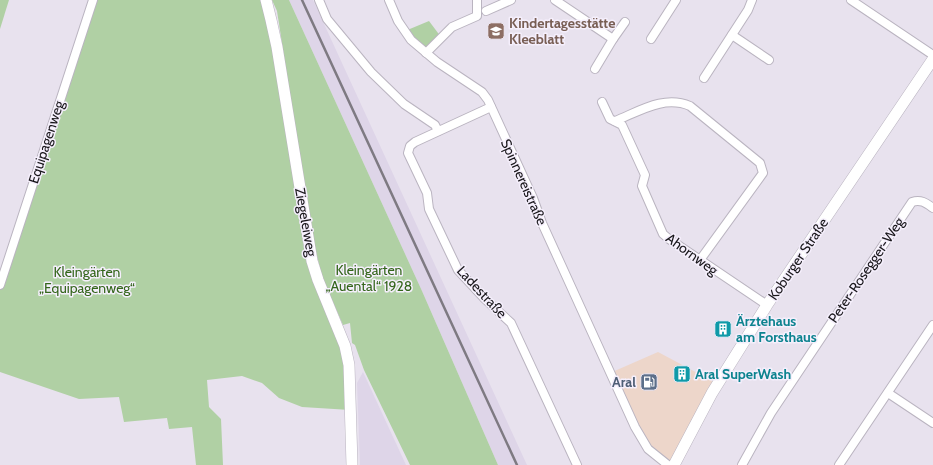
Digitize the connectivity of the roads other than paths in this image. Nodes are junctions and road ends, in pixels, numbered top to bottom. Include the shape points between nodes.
1 (92, 0) edge
2 (266, 0) edge
3 (318, 0) edge
4 (389, 0) edge
5 (477, 0) edge
6 (511, 0) edge
7 (555, 0) edge
8 (676, 0) edge
9 (752, 0) edge
10 (852, 0) edge
11 (486, 11) dead end
12 (625, 22) dead end
13 (732, 35) junction
14 (613, 39) junction
15 (651, 39) dead end
16 (426, 52) junction
17 (933, 54) edge
18 (933, 59) edge
19 (769, 60) dead end
20 (595, 69) dead end
21 (704, 78) dead end
22 (602, 102) dead end
23 (491, 107) junction
24 (615, 121) junction
25 (438, 131) junction
26 (933, 208) edge
27 (700, 260) junction
28 (0, 285) edge
29 (767, 305) junction
30 (933, 325) edge
31 (888, 393) junction
32 (933, 423) edge
33 (352, 465) edge
34 (577, 465) edge
35 (668, 465) edge
36 (674, 465) edge
37 (742, 465) edge
38 (840, 465) edge

1 - 28 street, Equipagenweg
2 - 33 main road, Ziegeleiweg via 277,47 312,261 345,346 349,365
3 - 25 street via 327,19 371,72 404,104 435,126
4 - 16 street, Spinnereistraße via 408,36
5 - 16 street via 477,16 452,27
6 - 11 street
7 - 14 street
8 - 15 street
9 - 13 street
10 - 17 street
12 - 14 street
13 - 19 street
13 - 21 street
14 - 20 street
16 - 23 street, Spinnereistraße via 482,92
18 - 29 main road, Koburger Straße
22 - 24 street, Ahornweg via 610,119
23 - 25 street
23 - 35 street, Spinnereistraße via 642,440
24 - 27 street, Ahornweg via 622,125 645,175 642,186 663,234
24 - 27 street via 659,102 682,102 760,163 764,173
25 - 34 street, Ladestraße via 410,146 408,153 427,193 429,209 458,270 511,322
26 - 37 street, Peter-Rosegger-Weg via 922,201 912,202 771,413
27 - 29 street, Ahornweg
29 - 36 main road, Koburger Straße via 712,393
30 - 31 street
31 - 32 street
31 - 38 street

